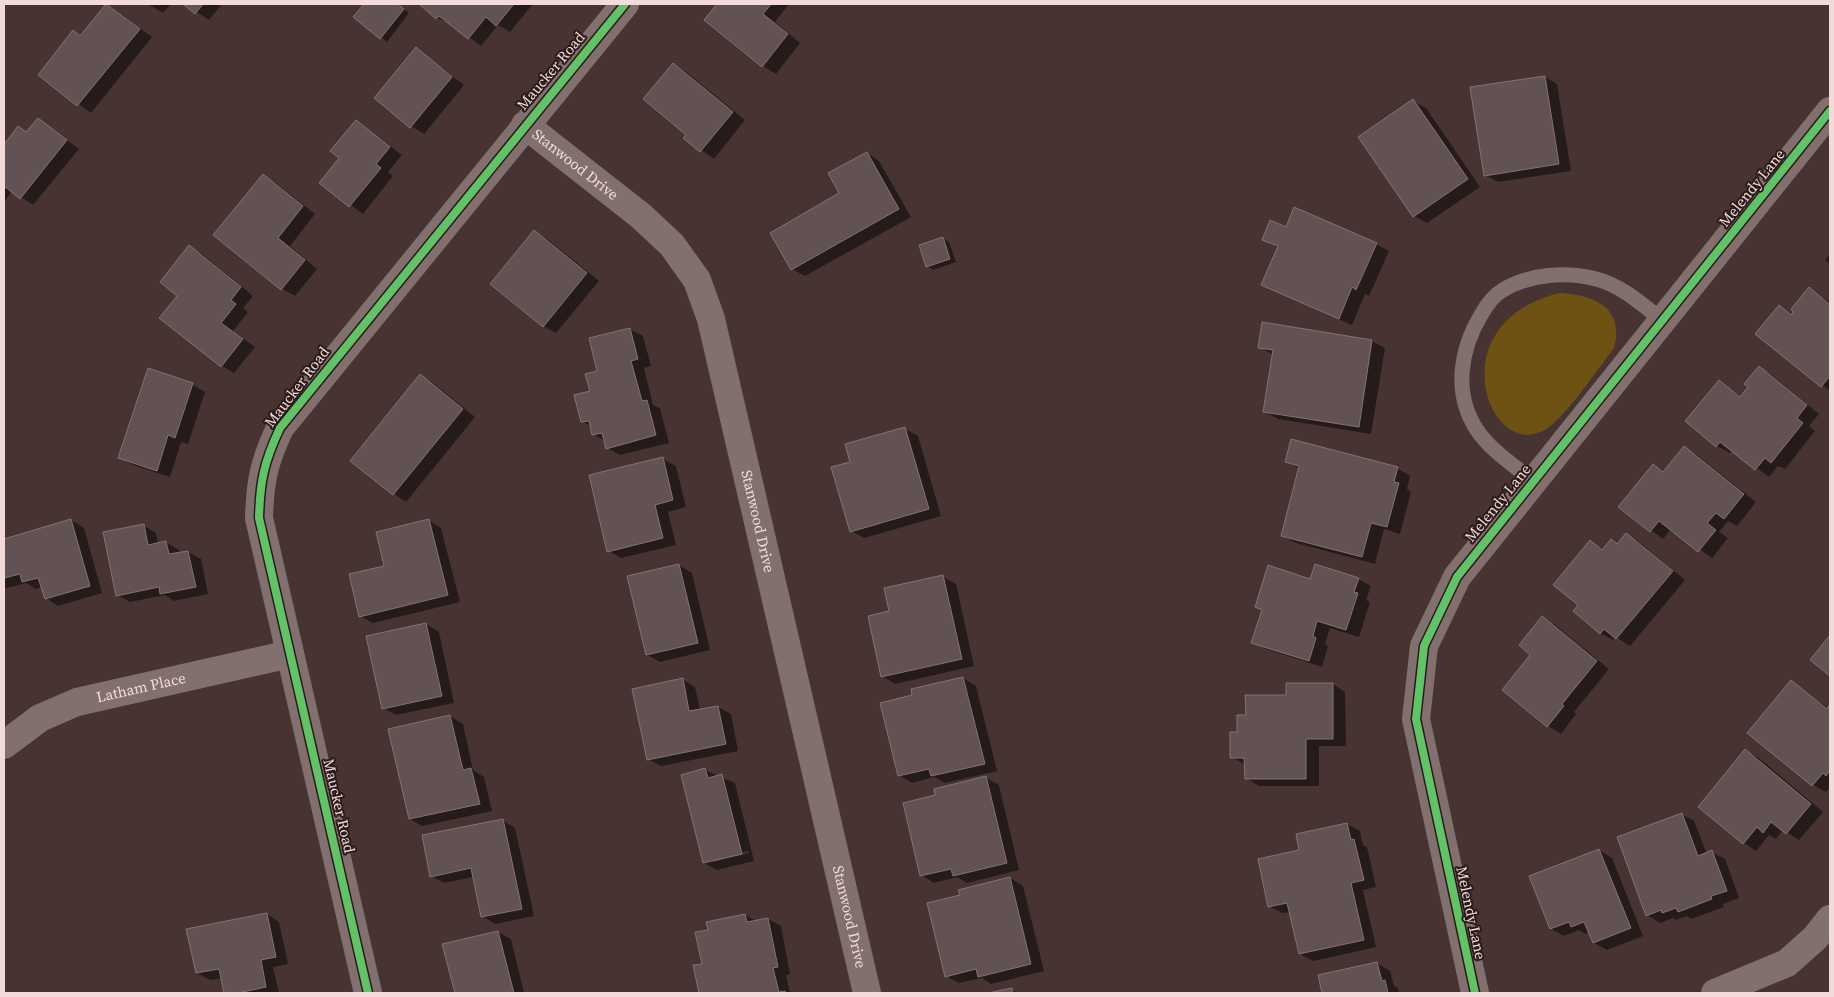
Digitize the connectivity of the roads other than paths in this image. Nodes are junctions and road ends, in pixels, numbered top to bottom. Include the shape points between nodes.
1 (625, 4) edge
2 (1830, 111) edge
3 (525, 125) junction
4 (1663, 321) junction
5 (1533, 481) junction
6 (290, 654) junction
7 (4, 745) edge
8 (1830, 919) edge
9 (368, 993) edge
10 (867, 993) edge
11 (1475, 993) edge
12 (1715, 993) edge

1 - 3 street, Maucker Road
2 - 4 street, Melendy Lane
3 - 6 street, Maucker Road via 280,428 266,456 259,518
3 - 10 street, Stanwood Drive via 641,216 672,245 698,280 711,319
4 - 5 street, Melendy Lane
4 - 5 lane via 1630,295 1605,283 1563,274 1523,280 1502,290 1487,305 1470,333 1462,363 1463,397 1477,430
5 - 11 street, Melendy Lane via 1457,577 1424,646 1416,719
6 - 7 street, Latham Place via 77,702 40,718
6 - 9 street, Maucker Road
8 - 12 street via 1815,938 1787,962

